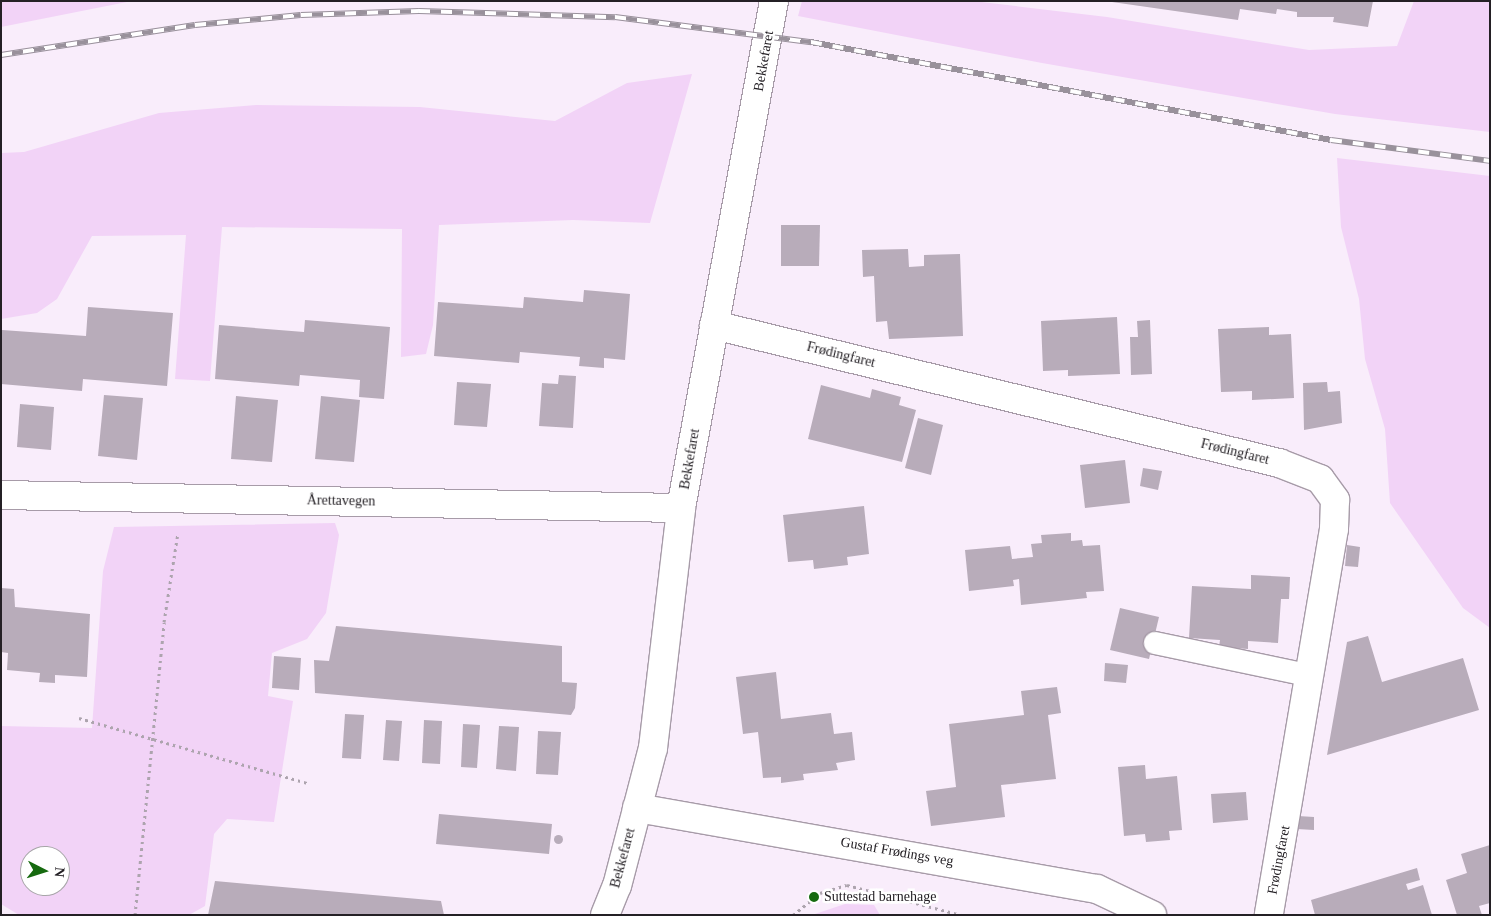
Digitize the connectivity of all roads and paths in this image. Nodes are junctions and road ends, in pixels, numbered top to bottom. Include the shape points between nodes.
1 (774, 1) edge
2 (714, 324) junction
3 (1, 495) edge
4 (184, 498) junction
5 (681, 508) junction
6 (1155, 643) dead end
7 (1311, 676) junction
8 (79, 718) dead end
9 (152, 738) junction
10 (307, 783) dead end
11 (637, 808) junction
12 (135, 915) edge
13 (605, 915) edge
14 (793, 915) edge
15 (962, 915) edge
16 (1152, 915) edge
17 (1269, 915) edge

1 - 2 street, Bekkefaret
2 - 5 street, Bekkefaret
2 - 7 street, Frødingfaret via 1279,463 1320,478 1335,500 1334,529
3 - 4 street, Årettavegen
4 - 5 street, Årettavegen
4 - 9 path via 164,622
5 - 11 street, Bekkefaret via 652,748
6 - 7 lane
7 - 17 street, Frødingfaret
8 - 9 path
9 - 10 path
9 - 12 path
11 - 13 street, Bekkefaret
11 - 16 street, Gustaf Frødings veg via 1096,889
14 - 15 path via 820,893 847,885

